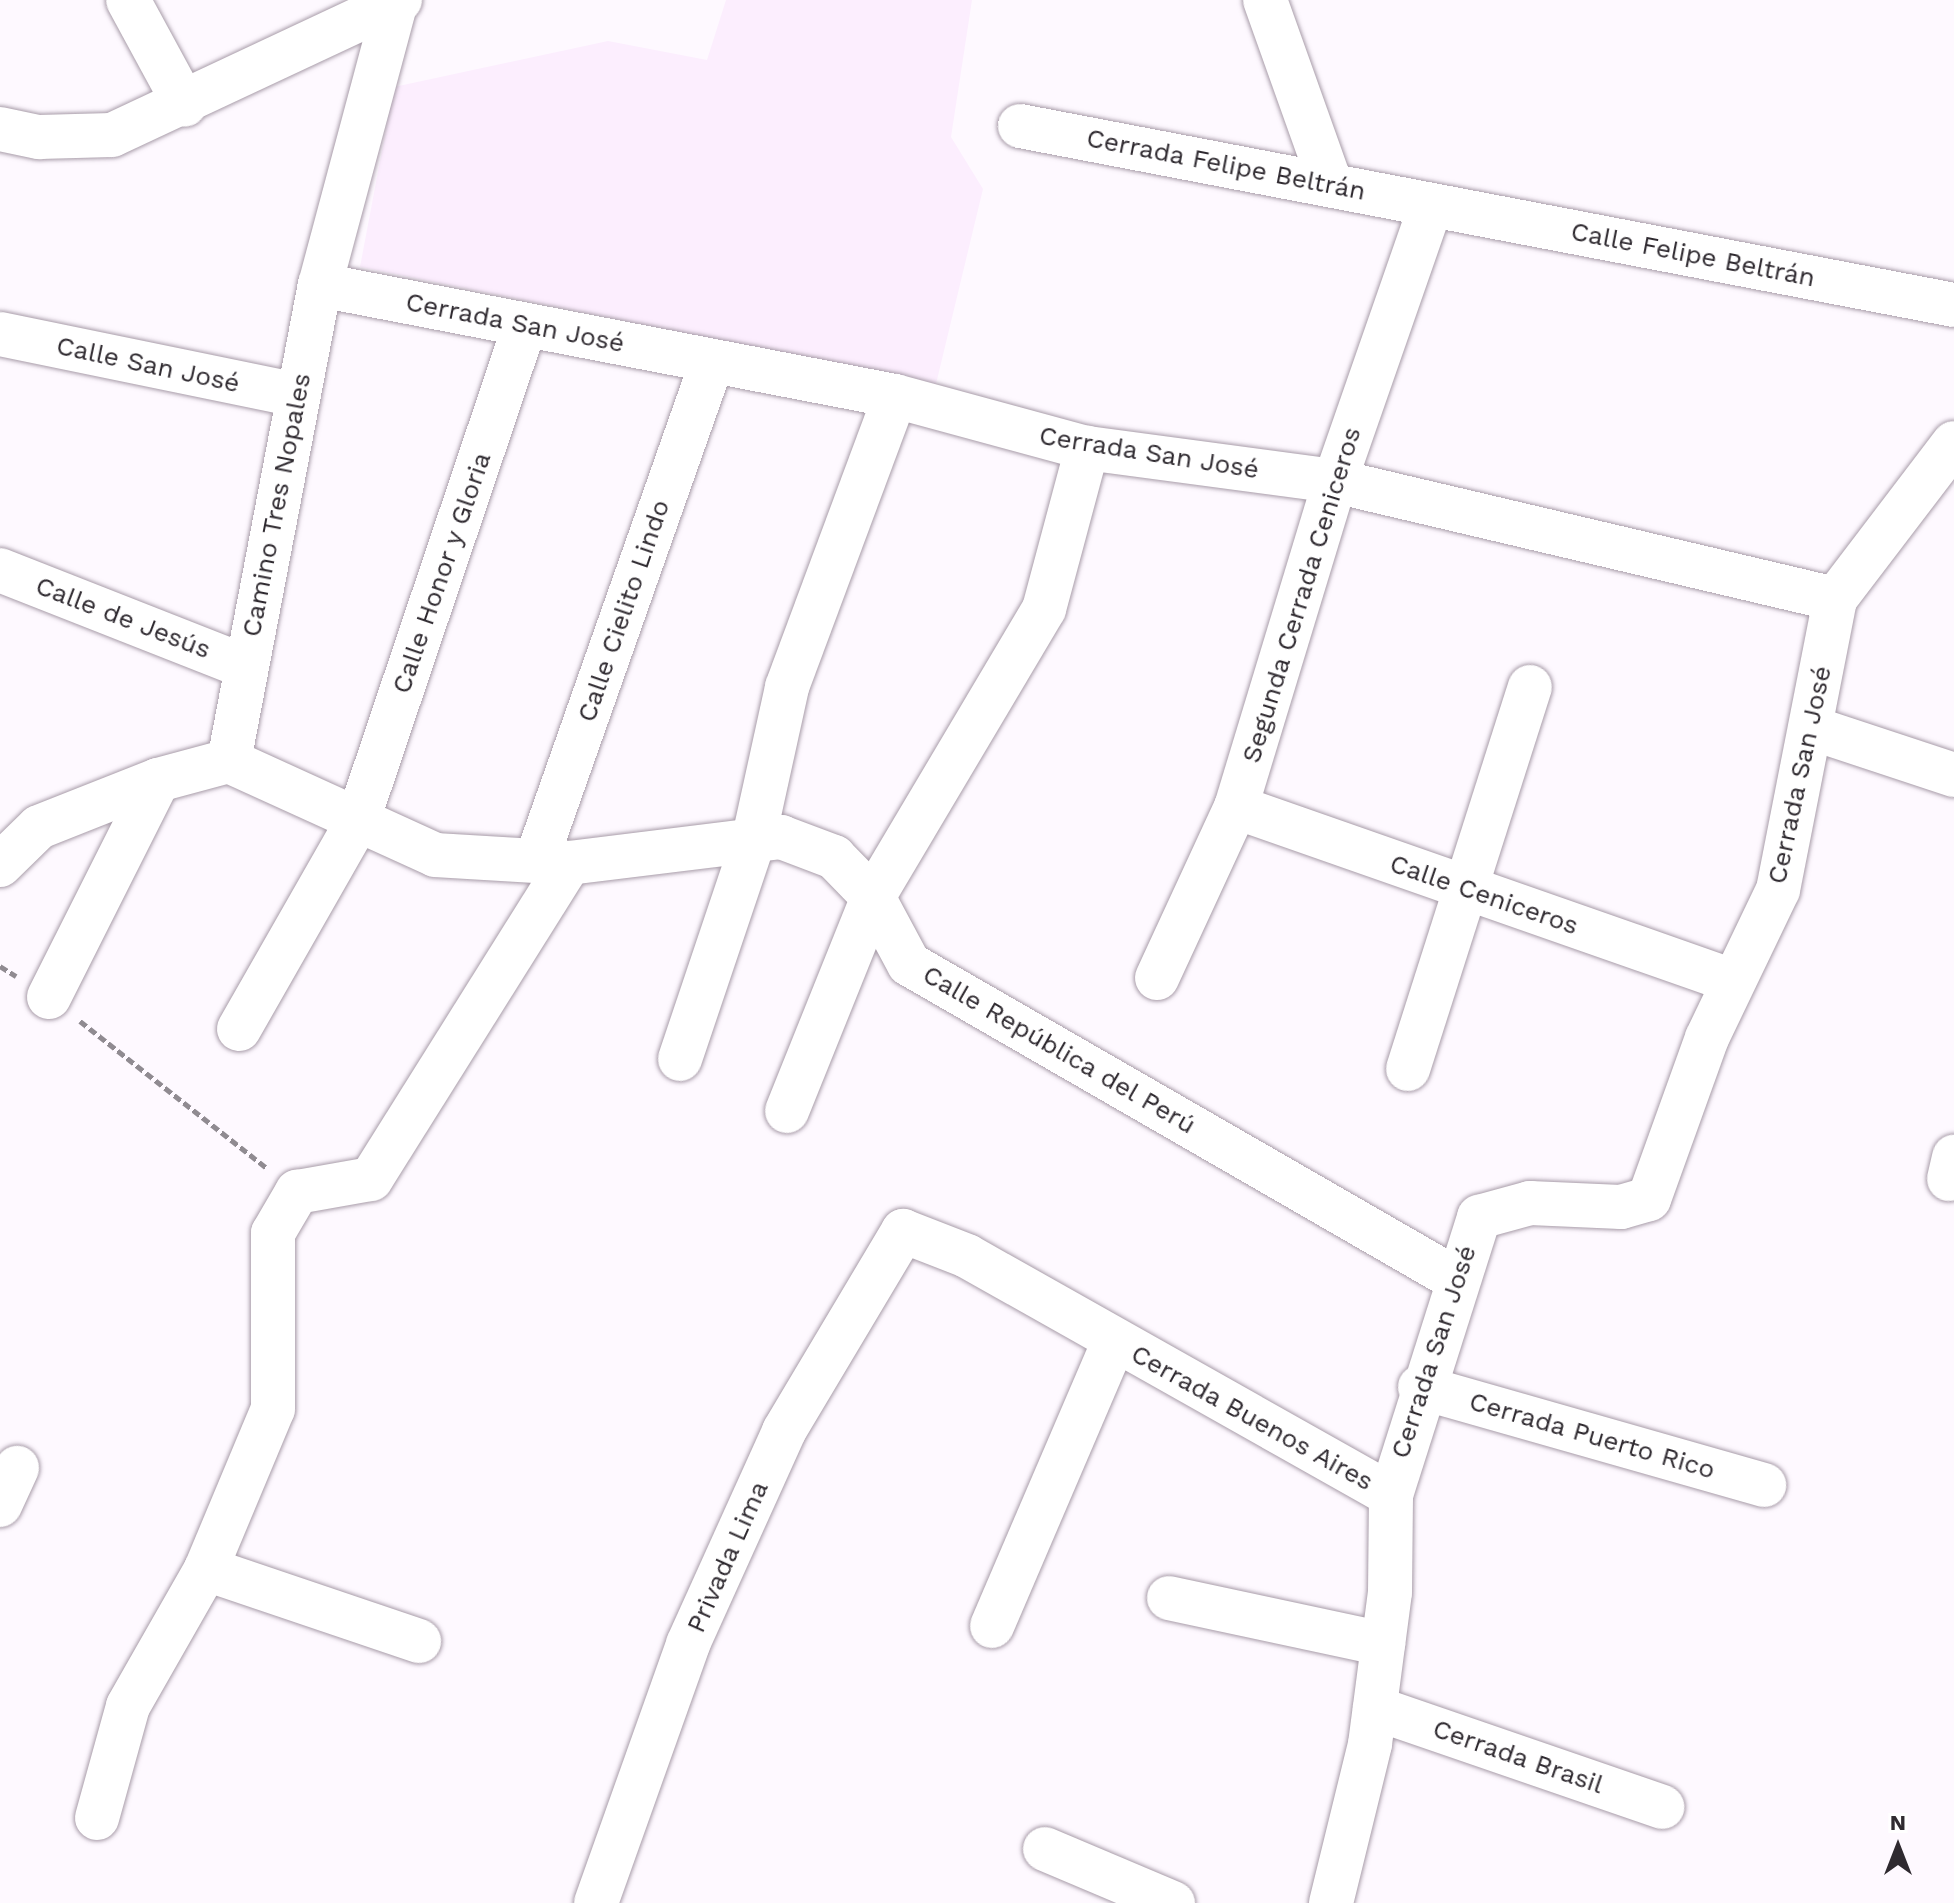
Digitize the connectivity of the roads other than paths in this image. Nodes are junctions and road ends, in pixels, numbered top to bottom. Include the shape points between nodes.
1 (128, 0) edge
2 (1265, 0) edge
3 (398, 1) edge
4 (336, 13) edge
5 (185, 105) junction
6 (1020, 126) dead end
7 (0, 129) edge
8 (1330, 183) junction
9 (1431, 205) junction
10 (320, 285) junction
11 (1954, 305) edge
12 (525, 325) junction
13 (0, 334) edge
14 (712, 362) junction
15 (296, 395) junction
16 (895, 396) junction
17 (1954, 443) edge
18 (1087, 448) junction
19 (1335, 481) junction
20 (0, 570) edge
21 (1835, 599) junction
22 (246, 667) junction
23 (1530, 687) dead end
24 (1812, 728) junction
25 (229, 761) junction
26 (1954, 775) edge
27 (158, 780) junction
28 (1236, 807) junction
29 (358, 820) junction
30 (753, 842) junction
31 (553, 862) junction
32 (0, 865) edge
33 (1465, 890) junction
34 (873, 897) junction
35 (1157, 978) dead end
36 (1733, 981) junction
37 (49, 997) road end
38 (239, 1029) dead end
39 (680, 1059) dead end
40 (1408, 1069) dead end
41 (787, 1111) dead end
42 (903, 1231) joint
43 (1454, 1278) junction
44 (1114, 1341) junction
45 (1420, 1387) junction
46 (1764, 1485) dead end
47 (1391, 1495) junction
48 (206, 1569) junction
49 (1169, 1598) dead end
50 (992, 1626) dead end
51 (419, 1641) dead end
52 (1383, 1644) junction
53 (1375, 1708) junction
54 (1662, 1807) dead end
55 (97, 1818) dead end
56 (1045, 1849) dead end
57 (596, 1903) edge
58 (1173, 1903) edge
59 (1331, 1903) edge

1 - 5 street
2 - 8 street
3 - 4 street
3 - 10 street, Camino Tres Nopales
4 - 5 street
5 - 7 street via 112,135 39,137
6 - 8 street, Cerrada Felipe Beltrán
8 - 9 street, Cerrada Felipe Beltrán
9 - 11 street, Calle Felipe Beltrán
9 - 19 street, Segunda Cerrada Ceniceros
10 - 12 street, Cerrada San José
10 - 15 street, Camino Tres Nopales
12 - 14 street, Cerrada San José
12 - 29 street, Calle Honor y Gloria
13 - 15 street, Calle San José
14 - 16 street, Cerrada San José
14 - 31 street, Calle Cielito Lindo
15 - 22 street, Camino Tres Nopales
16 - 18 street, Cerrada San José
16 - 30 street via 787,687
17 - 21 street, Cerrada San José
18 - 19 street, Cerrada San José
18 - 34 street via 1044,609
19 - 21 street, Cerrada San José
19 - 28 street, Segunda Cerrada Ceniceros
20 - 22 street, Calle de Jesús
21 - 24 street, Cerrada San José
22 - 25 street, Camino Tres Nopales
23 - 33 street
24 - 26 street
24 - 36 street, Cerrada San José via 1778,890
25 - 27 street
25 - 29 street, Calle República del Perú
27 - 32 street via 39,827
27 - 37 street
28 - 33 street, Calle Ceniceros
28 - 35 street, Segunda Cerrada Ceniceros
29 - 31 street, Calle República del Perú via 435,855
29 - 38 street, Calle Honor y Gloria
30 - 31 street, Calle República del Perú
30 - 34 street, Calle República del Perú via 781,837 834,857
30 - 39 street
31 - 48 street, Calle Cielito Lindo via 371,1179 297,1192 273,1233 273,1409
33 - 36 street, Calle Ceniceros
33 - 40 street
34 - 41 street
34 - 43 street, Calle República del Perú via 909,964
36 - 43 street, Cerrada San José via 1649,1199 1621,1207 1530,1203 1479,1217
42 - 44 street, Cerrada Buenos Aires via 967,1256
42 - 57 street, Privada Lima via 784,1431 688,1644
43 - 45 street, Cerrada San José
44 - 47 street, Cerrada Buenos Aires
44 - 50 street, Cerrada Buenos Aires
45 - 46 street, Cerrada Puerto Rico
45 - 47 street, Cerrada San José
47 - 52 street, Cerrada San José
48 - 51 street
48 - 55 street via 128,1706
49 - 52 street
52 - 53 street, Cerrada San José
53 - 54 street, Cerrada Brasil
53 - 59 street, Cerrada San José
56 - 58 street

